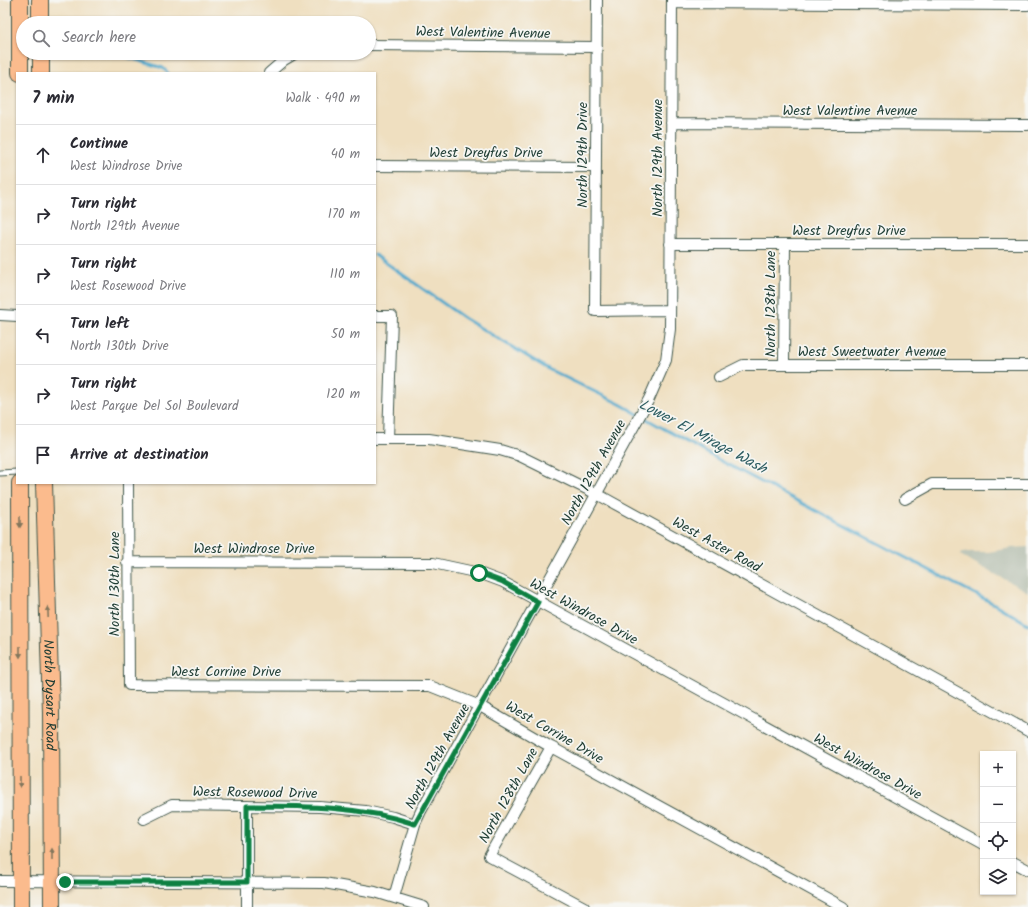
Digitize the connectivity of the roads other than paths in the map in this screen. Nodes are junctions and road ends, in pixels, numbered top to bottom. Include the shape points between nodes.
1 (20, 0) edge
2 (40, 0) edge
3 (597, 0) edge
4 (672, 2) edge
5 (751, 2) edge
6 (1028, 5) edge
7 (20, 16) edge
8 (40, 16) edge
9 (376, 45) edge
10 (597, 47) junction
11 (20, 60) edge
12 (40, 60) edge
13 (284, 60) edge
14 (20, 72) edge
15 (41, 72) edge
16 (270, 72) edge
17 (671, 123) junction
18 (1028, 125) edge
19 (376, 166) edge
20 (596, 167) junction
21 (670, 244) junction
22 (785, 244) junction
23 (1028, 244) edge
24 (670, 310) junction
25 (0, 315) edge
26 (16, 316) edge
27 (376, 316) edge
28 (784, 364) junction
29 (1028, 365) edge
30 (719, 378) dead end
31 (376, 439) edge
32 (388, 439) junction
33 (16, 472) edge
34 (0, 473) edge
35 (20, 484) edge
36 (44, 484) edge
37 (128, 484) edge
38 (1028, 484) edge
39 (597, 494) junction
40 (905, 499) dead end
41 (127, 562) junction
42 (538, 602) junction
43 (129, 685) joint
44 (480, 706) junction
45 (1028, 731) edge
46 (550, 747) junction
47 (247, 806) junction
48 (144, 819) dead end
49 (415, 824) junction
50 (980, 843) edge
51 (1016, 864) edge
52 (1028, 870) edge
53 (0, 881) edge
54 (28, 881) junction
55 (52, 882) junction
56 (247, 882) junction
57 (394, 897) junction
58 (21, 907) edge
59 (52, 907) edge
60 (247, 907) edge
61 (424, 907) edge
62 (584, 907) edge
63 (843, 907) edge

1 - 7 main road
2 - 8 main road
3 - 10 street, North 129th Drive
4 - 5 street
4 - 17 street, North 129th Avenue
5 - 6 street
9 - 10 street, West Valentine Avenue
10 - 20 street, North 129th Drive
11 - 14 main road
12 - 15 main road
13 - 16 street
17 - 18 street, West Valentine Avenue
17 - 21 street, North 129th Avenue
19 - 20 street, West Dreyfus Drive
20 - 24 street, North 129th Drive via 595,311
21 - 22 street, West Dreyfus Drive
21 - 24 street, North 129th Avenue
22 - 23 street, West Dreyfus Drive
22 - 28 street, North 128th Lane
24 - 39 street, North 129th Avenue via 666,360 649,399
25 - 26 street
27 - 32 street via 392,316
28 - 29 street, West Sweetwater Avenue
28 - 30 street, West Sweetwater Avenue via 743,364
31 - 32 street, West Aster Road
32 - 39 street, West Aster Road via 429,439 500,450 520,456
33 - 34 lane
35 -> 54 main road, North Dysart Road
55 -> 36 main road, North Dysart Road via 51,712
37 - 41 street, North 130th Lane
38 - 40 street via 932,484
39 - 42 street, North 129th Avenue
39 - 45 street, West Aster Road
41 - 42 street, West Windrose Drive via 433,563 479,573 503,582
41 - 43 street, North 130th Lane
42 - 44 street, North 129th Avenue
42 - 50 street, West Windrose Drive
43 - 44 street, West Corrine Drive via 430,686
44 - 46 street, West Corrine Drive
44 - 49 street, North 129th Avenue
46 - 62 street, North 128th Lane via 489,856
46 - 63 street, West Corrine Drive
47 - 48 street, West Rosewood Drive via 172,805
47 - 49 street, West Rosewood Drive via 320,806 366,811
47 - 56 street
49 - 57 street, North 129th Avenue
51 - 52 street
53 - 54 street
54 - 55 street
54 - 58 main road, North Dysart Road
55 - 56 street
55 - 59 main road, North Dysart Road
56 - 57 street via 324,883
56 - 60 street
57 - 61 street

